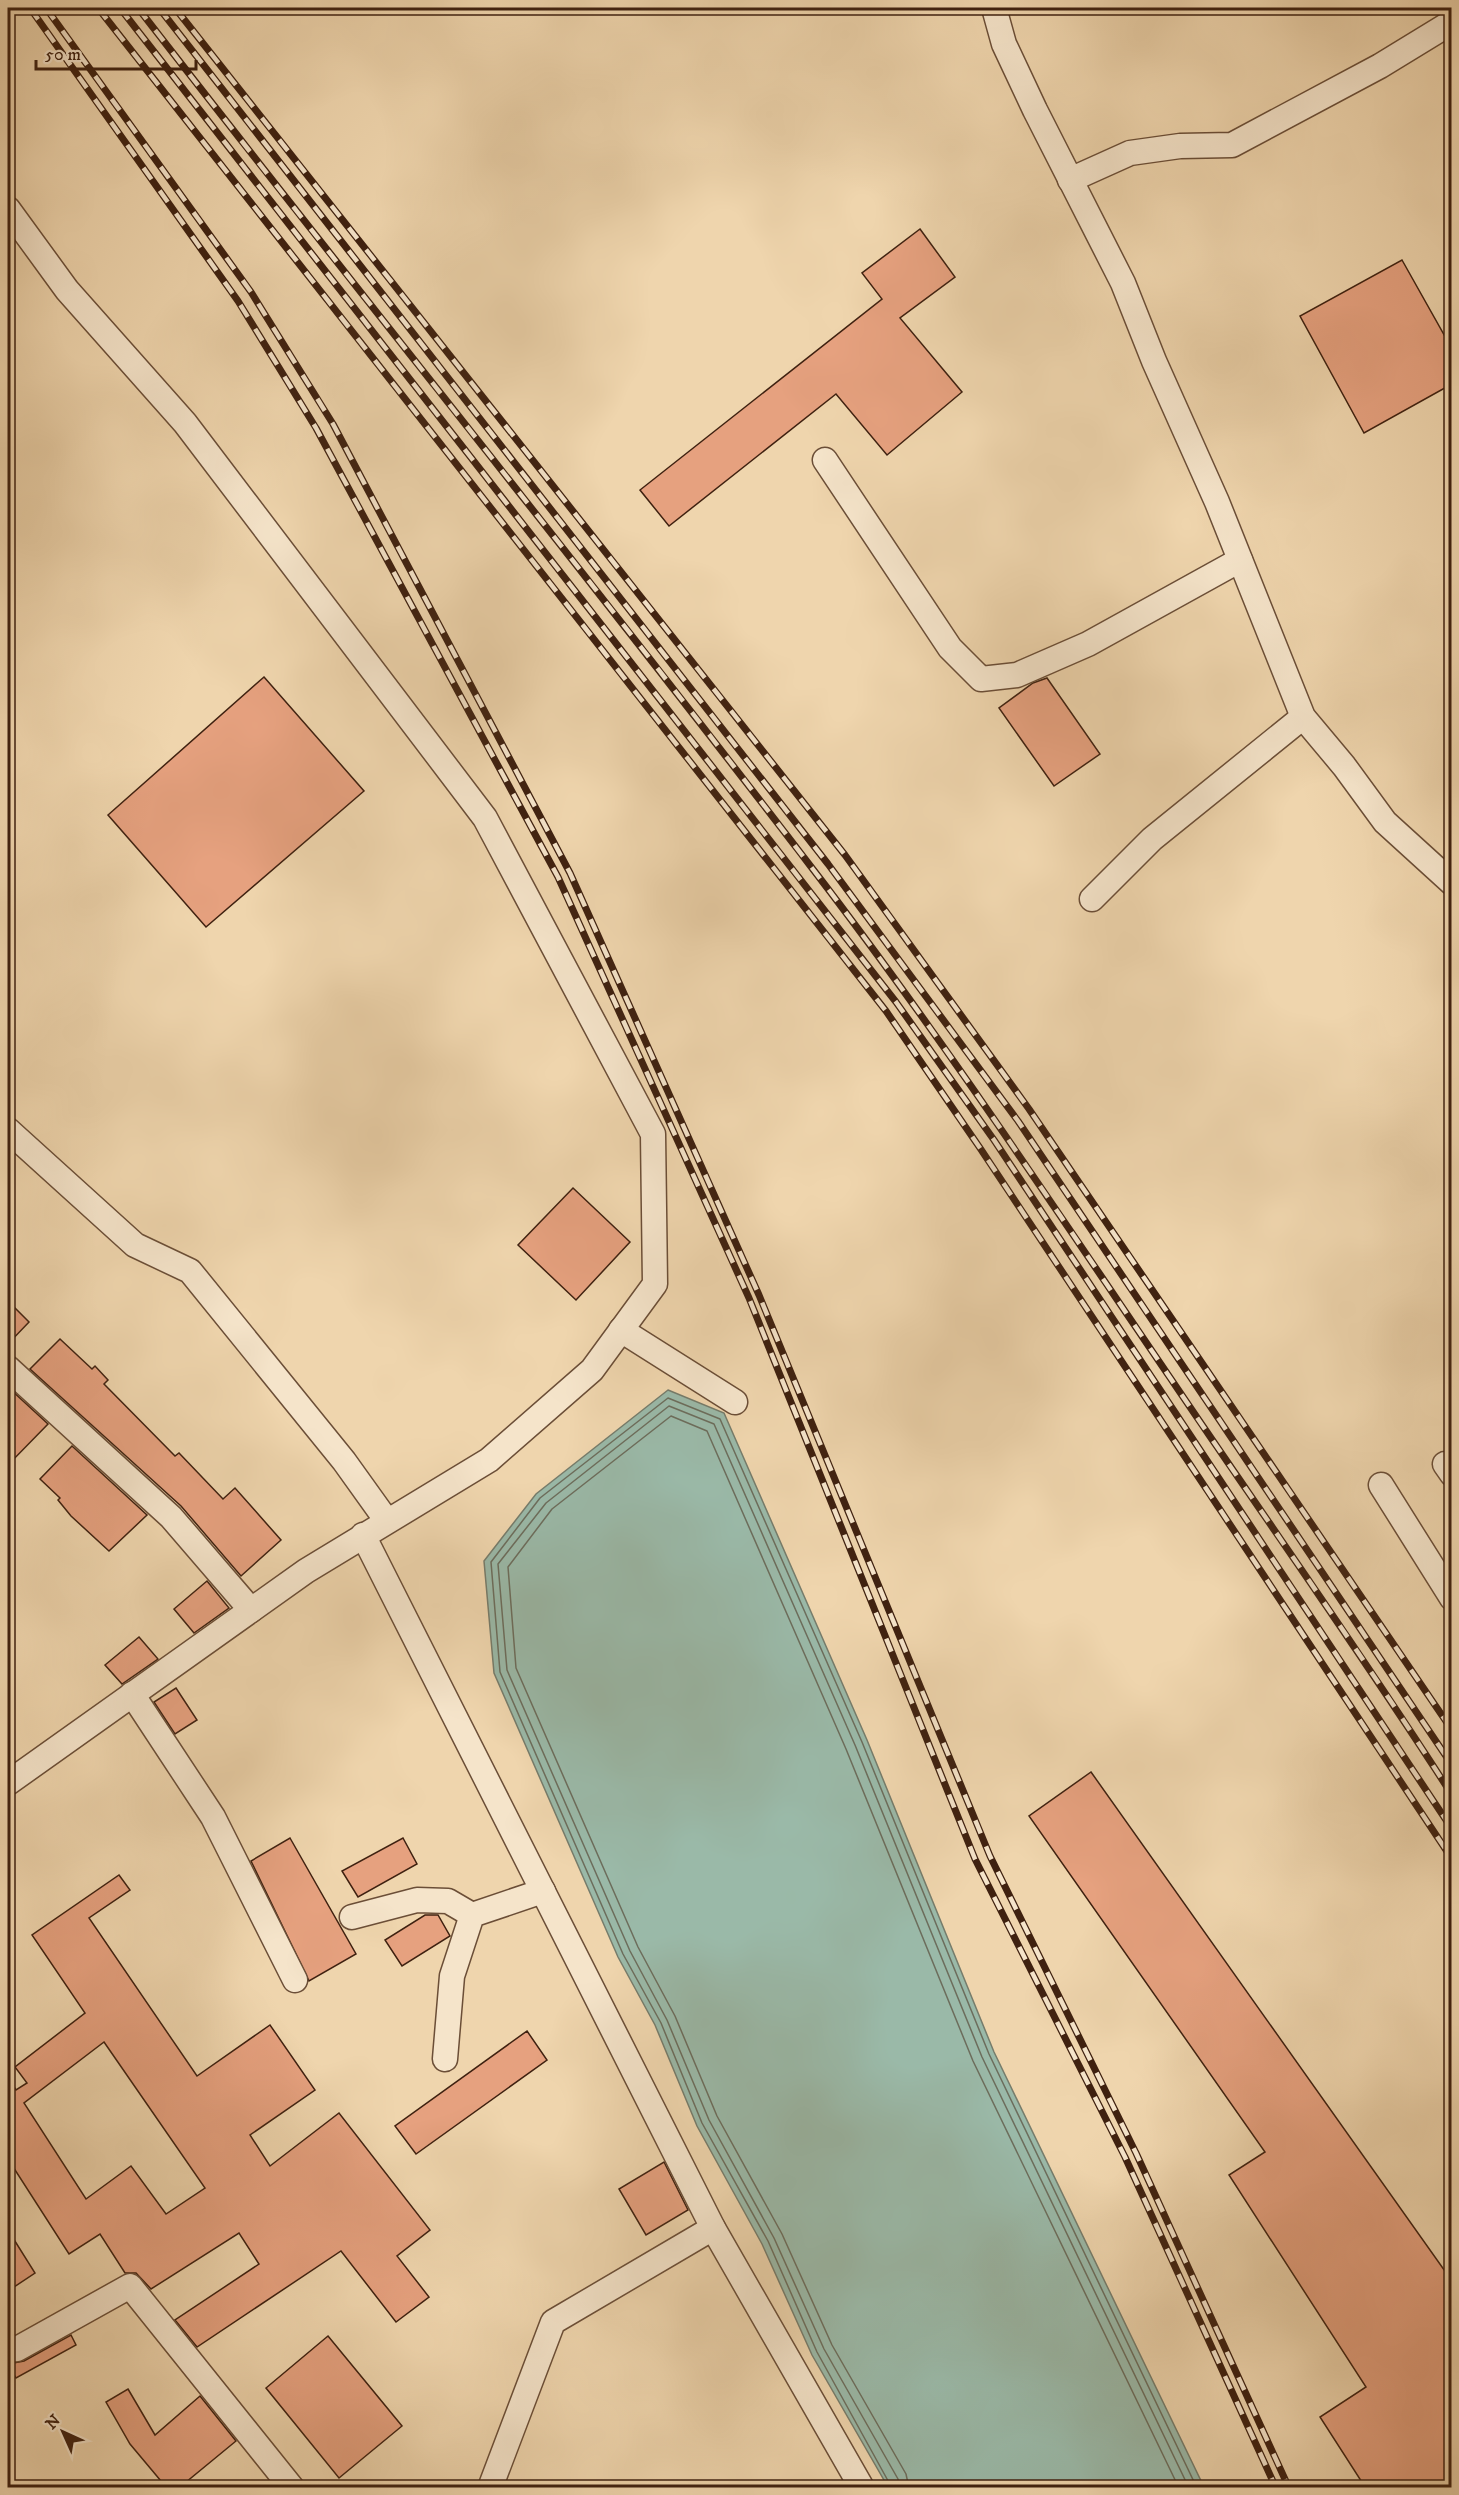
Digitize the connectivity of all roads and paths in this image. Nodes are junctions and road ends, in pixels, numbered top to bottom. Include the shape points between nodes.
1 (994, 8) edge
2 (1452, 22) edge
3 (1071, 180) junction
4 (8, 209) edge
5 (825, 460) dead end
6 (1240, 560) junction
7 (1303, 717) junction
8 (1452, 883) edge
9 (1092, 899) dead end
10 (8, 1130) edge
11 (621, 1330) junction
12 (8, 1368) edge
13 (735, 1402) dead end
14 (1381, 1485) dead end
15 (387, 1521) junction
16 (363, 1536) junction
17 (1452, 1598) edge
18 (251, 1610) junction
19 (132, 1694) junction
20 (8, 1783) edge
21 (543, 1891) junction
22 (472, 1915) junction
23 (352, 1917) dead end
24 (295, 1980) dead end
25 (445, 2059) dead end
26 (713, 2228) junction
27 (8, 2350) edge
28 (292, 2487) edge
29 (490, 2487) edge
30 (862, 2487) edge

1 - 3 street via 1004,44
2 - 3 street via 1380,66 1232,145 1180,146 1130,153
3 - 6 street via 1123,283
4 - 11 street via 67,290 185,423 485,818 654,1134 655,1284
5 - 6 street via 950,648 981,679 1017,675 1088,644
6 - 7 street
7 - 8 street via 1385,822
7 - 9 street via 1152,839
10 - 15 street via 135,1245 190,1271 344,1461
11 - 13 street
11 - 15 street via 592,1370 489,1460
12 - 18 street via 171,1517
14 - 17 street
15 - 16 street
16 - 18 street
16 - 21 street
18 - 19 street
19 - 20 street
19 - 24 street via 213,1817
21 - 22 street
21 - 26 street
22 - 23 street via 448,1901 417,1900
22 - 25 street via 452,1976
26 - 29 street via 553,2322
26 - 30 street
27 - 28 street via 129,2286

